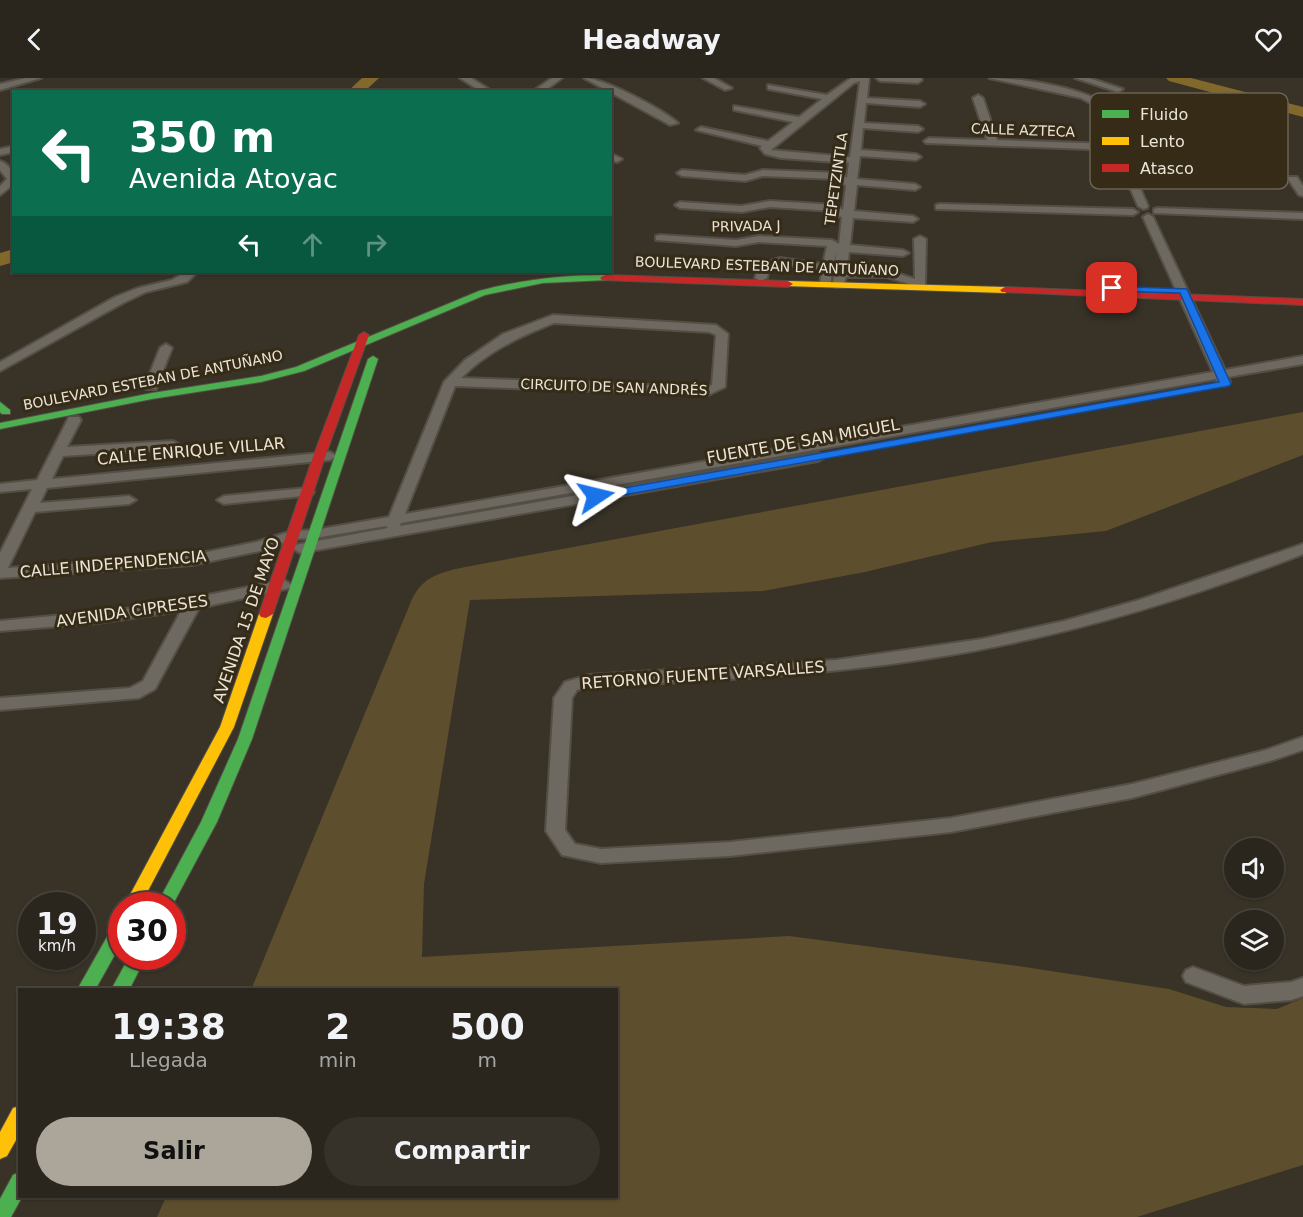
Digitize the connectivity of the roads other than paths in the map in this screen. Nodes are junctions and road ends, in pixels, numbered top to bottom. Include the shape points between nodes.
1 (38, 78) edge
2 (464, 78) edge
3 (558, 78) edge
4 (588, 78) edge
5 (706, 78) edge
6 (860, 78) edge
7 (865, 78) edge
8 (880, 78) edge
9 (993, 78) edge
10 (1079, 78) edge
11 (918, 80) dead end
12 (0, 87) edge
13 (771, 87) dead end
14 (728, 88) dead end
15 (1118, 89) dead end
16 (485, 90) edge
17 (539, 90) edge
18 (828, 98) junction
19 (978, 98) dead end
20 (1090, 99) edge
21 (862, 100) junction
22 (920, 104) dead end
23 (737, 108) dead end
24 (799, 120) junction
25 (673, 123) dead end
26 (858, 125) junction
27 (918, 129) dead end
28 (701, 130) dead end
29 (929, 141) dead end
30 (993, 143) junction
31 (768, 144) junction
32 (1090, 146) edge
33 (916, 157) dead end
34 (850, 158) junction
35 (0, 164) edge
36 (682, 173) dead end
37 (12, 178) edge
38 (1293, 179) dead end
39 (915, 187) dead end
40 (1138, 189) edge
41 (0, 192) edge
42 (1303, 193) edge
43 (680, 205) dead end
44 (940, 207) dead end
45 (1150, 211) junction
46 (838, 212) junction
47 (1303, 216) edge
48 (913, 219) dead end
49 (660, 238) dead end
50 (920, 239) dead end
51 (903, 253) dead end
52 (190, 273) edge
53 (558, 273) edge
54 (605, 273) edge
55 (833, 278) junction
56 (917, 282) junction
57 (1185, 293) junction
58 (1303, 296) edge
59 (1303, 302) edge
60 (371, 336) junction
61 (166, 348) dead end
62 (1303, 360) edge
63 (0, 367) edge
64 (1303, 370) edge
65 (1223, 379) junction
66 (261, 380) junction
67 (450, 382) junction
68 (348, 383) junction
69 (151, 386) junction
70 (2, 410) edge
71 (74, 420) dead end
72 (0, 426) edge
73 (173, 446) dead end
74 (58, 452) junction
75 (342, 454) junction
76 (319, 457) junction
77 (42, 483) junction
78 (0, 488) edge
79 (307, 492) junction
80 (129, 500) dead end
81 (224, 500) dead end
82 (30, 508) junction
83 (397, 518) junction
84 (387, 534) junction
85 (313, 541) junction
86 (290, 542) junction
87 (1303, 549) edge
88 (0, 568) edge
89 (0, 573) edge
90 (298, 585) junction
91 (275, 586) junction
92 (193, 604) junction
93 (0, 626) edge
94 (0, 704) edge
95 (1303, 743) edge
96 (139, 892) edge
97 (172, 892) edge
98 (108, 951) edge
99 (131, 970) edge
100 (1193, 976) dead end
101 (1303, 987) edge
102 (87, 988) edge
103 (121, 988) edge
104 (17, 1123) edge
105 (0, 1150) edge
106 (18, 1185) edge
107 (1, 1215) edge

1 - 12 street
2 - 16 street
3 - 17 street
4 - 25 street
5 - 14 street
6 - 18 street
7 - 21 street, TEPETZINTLA
8 - 11 street
9 - 20 street
10 - 15 street
13 - 18 street
18 - 24 street
19 - 30 street
21 - 22 street
21 - 26 street, TEPETZINTLA
23 - 24 street
24 - 31 street
26 - 27 street
26 - 34 street, TEPETZINTLA
28 - 31 street
29 - 30 street, CALLE AZTECA
30 - 32 street, CALLE AZTECA
31 - 34 street via 765,148 774,154
33 - 34 street
34 - 46 street, TEPETZINTLA
35 - 37 street
36 - 46 street via 745,178 780,173
37 - 41 street
38 - 42 street
39 - 46 street
40 - 45 street
43 - 46 street via 742,209 770,204
44 - 45 street
45 - 47 street
45 - 57 street
46 - 48 street
46 - 49 street, PRIVADA J via 736,243
46 - 51 street
46 - 55 street, TEPETZINTLA
50 - 56 street
52 - 63 street via 181,280 120,300
53 - 60 main road, BOULEVARD ESTEBAN DE ANTUÑANO via 509,276 468,286 428,302
54 - 55 main road, BOULEVARD ESTEBAN DE ANTUÑANO
55 - 56 main road, BOULEVARD ESTEBAN DE ANTUÑANO
55 - 57 main road, BOULEVARD ESTEBAN DE ANTUÑANO
55 - 60 main road, BOULEVARD ESTEBAN DE ANTUÑANO via 578,277 533,281 482,293
56 - 57 main road, BOULEVARD ESTEBAN DE ANTUÑANO
57 - 58 main road, BOULEVARD ESTEBAN DE ANTUÑANO
57 - 59 main road, BOULEVARD ESTEBAN DE ANTUÑANO
57 - 65 street
60 - 66 main road, BOULEVARD ESTEBAN DE ANTUÑANO via 300,369
60 - 68 main road, AVENIDA 15 DE MAYO
60 - 69 main road, BOULEVARD ESTEBAN DE ANTUÑANO via 257,369
60 - 75 main road
61 - 69 street
62 - 65 street, FUENTE DE SAN MIGUEL
64 - 65 street, FUENTE DE SAN MIGUEL
65 - 83 street, FUENTE DE SAN MIGUEL
65 - 84 street, FUENTE DE SAN MIGUEL
66 - 68 main road via 325,375
66 - 72 main road, BOULEVARD ESTEBAN DE ANTUÑANO via 152,396
67 - 67 street, CIRCUITO DE SAN ANDRÉS via 708,391 718,387 722,334 712,328 553,319 507,337 469,363
67 - 83 street, CIRCUITO DE SAN ANDRÉS
68 - 76 main road, AVENIDA 15 DE MAYO
69 - 70 main road, BOULEVARD ESTEBAN DE ANTUÑANO
71 - 74 street
73 - 74 street
74 - 77 street
75 - 76 street, CALLE ENRIQUE VILLAR
75 - 85 main road
76 - 77 street, CALLE ENRIQUE VILLAR
76 - 79 main road, AVENIDA 15 DE MAYO
77 - 78 street, CALLE ENRIQUE VILLAR
77 - 82 street
79 - 81 street
79 - 86 main road, AVENIDA 15 DE MAYO
80 - 82 street
82 - 88 street
83 - 84 street, CIRCUITO DE SAN ANDRÉS
83 - 85 street, FUENTE DE SAN MIGUEL
84 - 85 street, FUENTE DE SAN MIGUEL
85 - 86 street, CALLE INDEPENDENCIA
85 - 90 main road
86 - 89 street, CALLE INDEPENDENCIA via 192,560
86 - 91 main road, AVENIDA 15 DE MAYO
87 - 95 street, RETORNO FUENTE VARSALLES via 1177,596 982,644 858,663 590,681 571,686 563,698 555,831 569,850 601,856 730,849 951,825 1132,791
90 - 91 street, AVENIDA CIPRESES
90 - 97 main road via 245,739 209,822
91 - 92 street, AVENIDA CIPRESES
91 - 96 main road, AVENIDA 15 DE MAYO via 227,727
92 - 93 street, AVENIDA CIPRESES
92 - 94 street via 149,685 142,690 133,694
98 - 102 main road
99 - 103 main road
100 - 101 street via 1244,995
104 - 105 main road
106 - 107 main road

